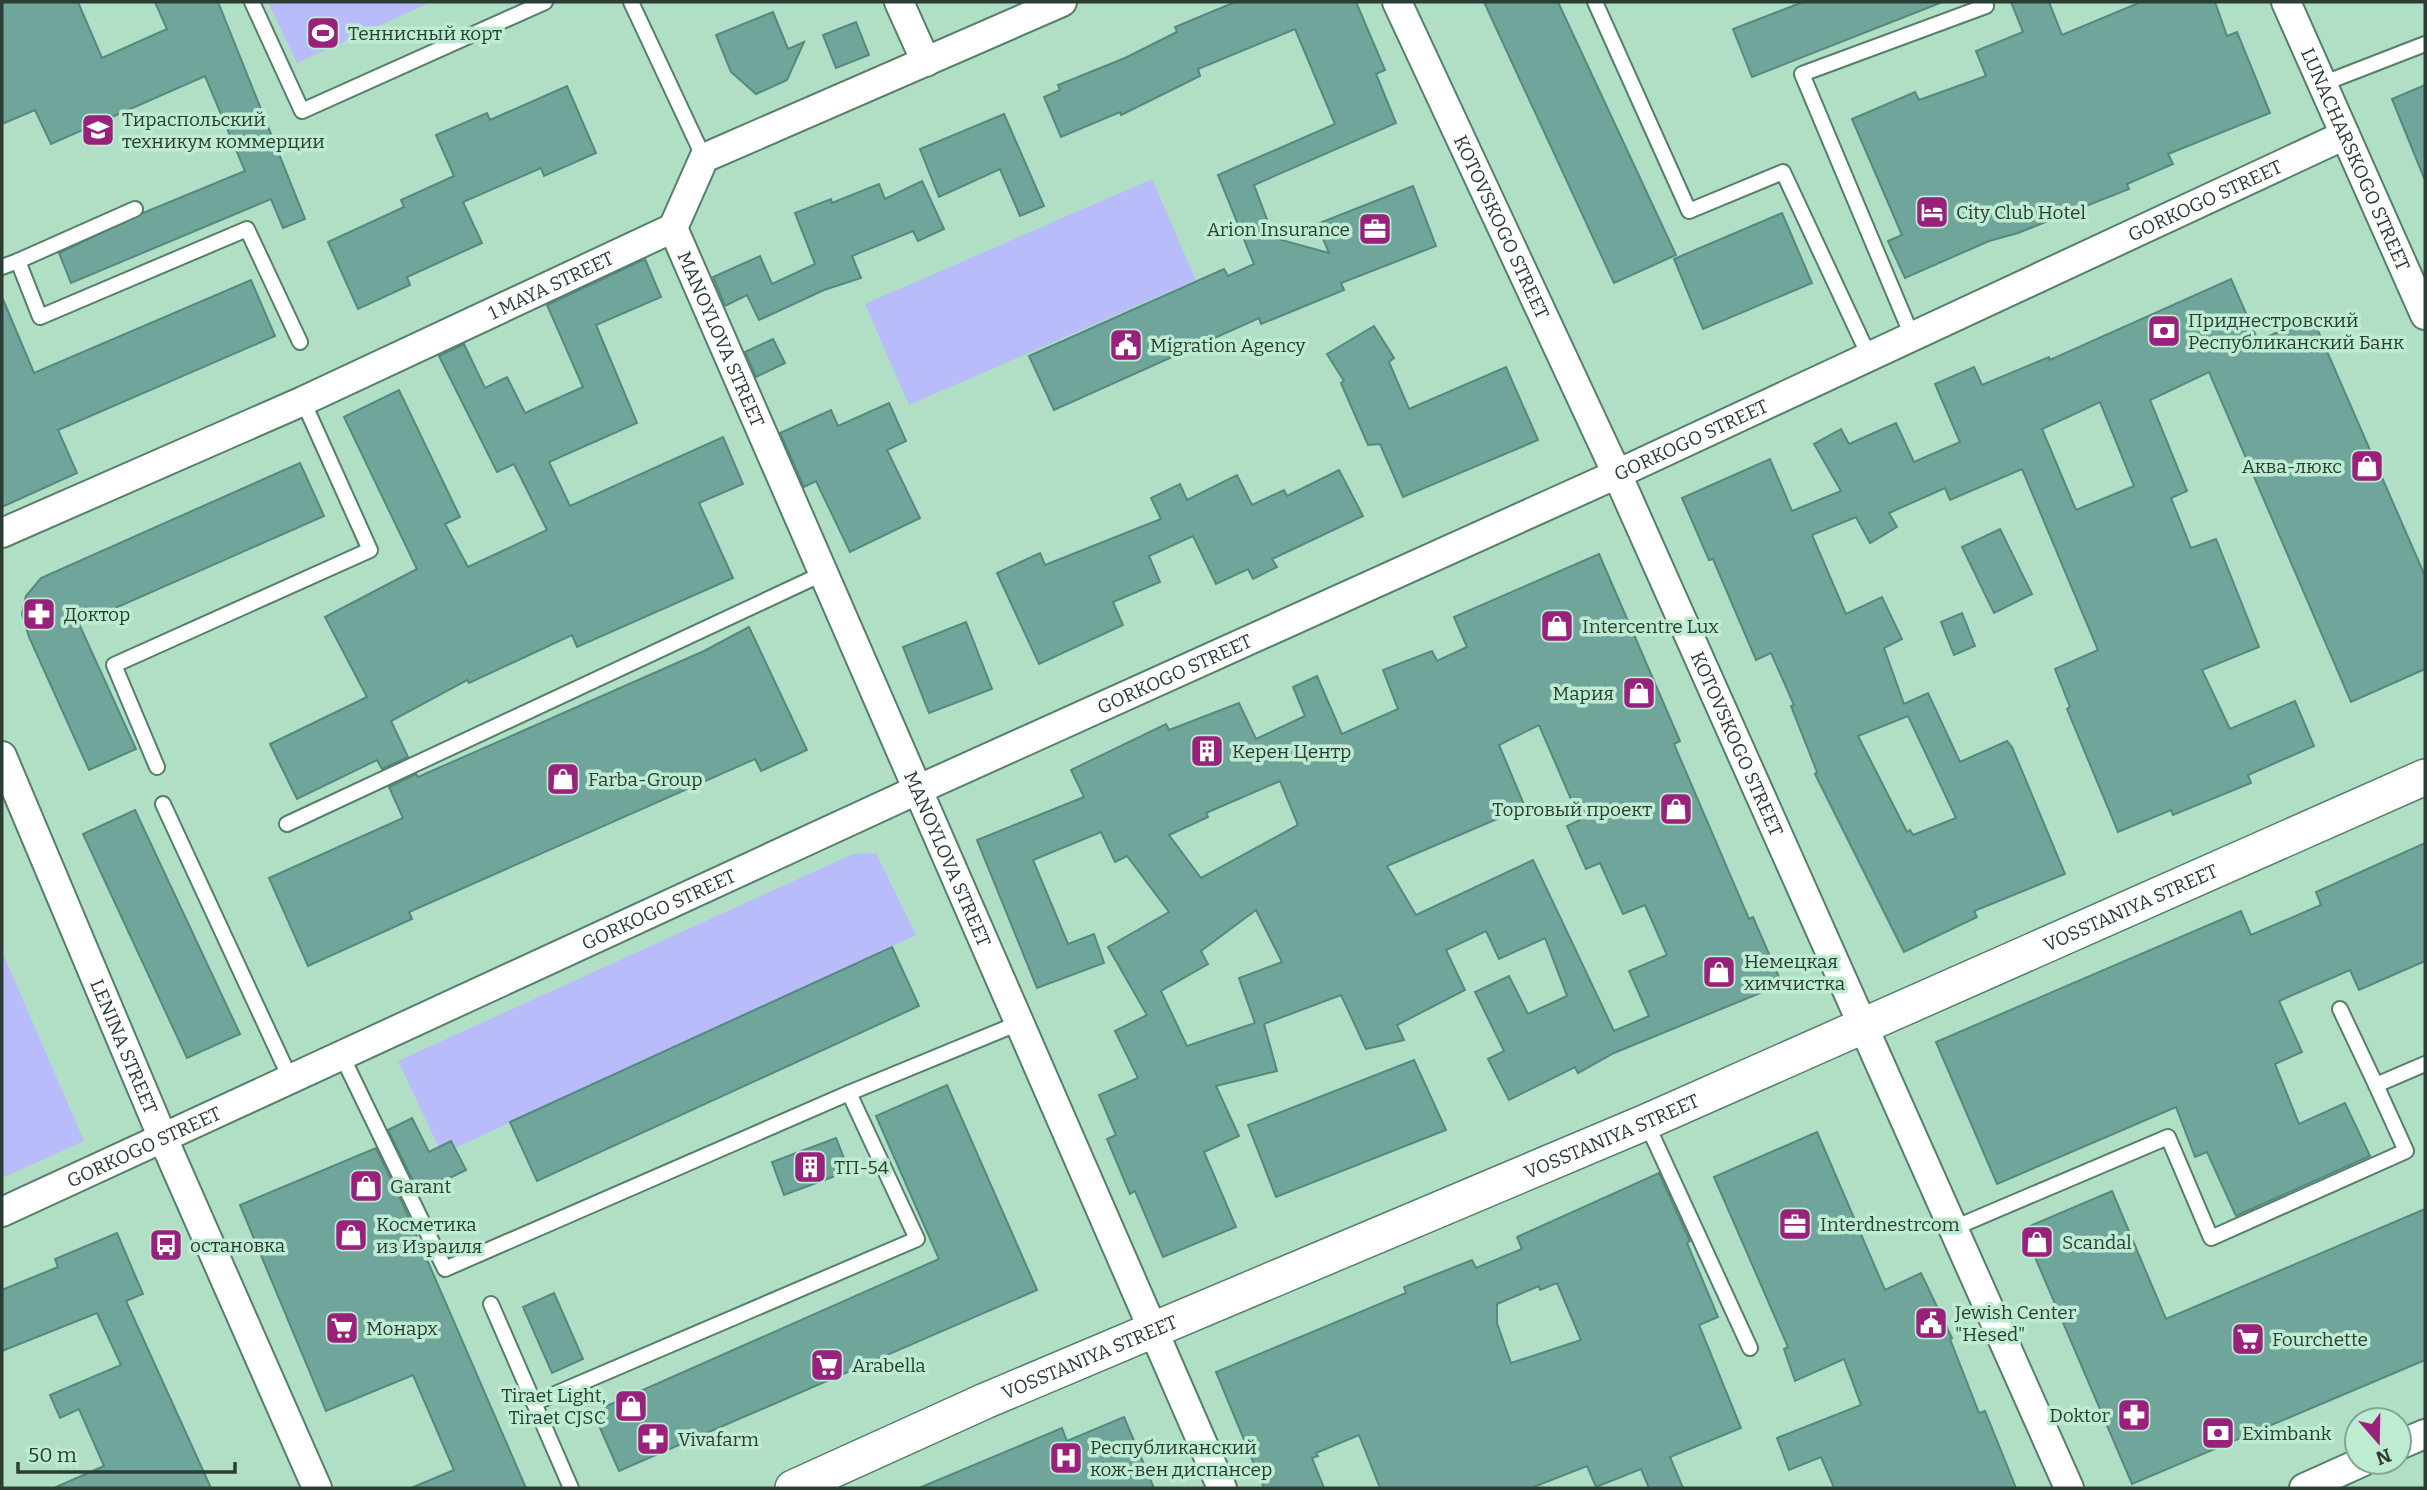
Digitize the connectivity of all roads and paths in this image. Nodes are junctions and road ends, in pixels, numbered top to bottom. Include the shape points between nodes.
1 (252, 2) edge
2 (545, 2) edge
3 (631, 2) edge
4 (899, 2) edge
5 (1062, 2) edge
6 (1397, 2) edge
7 (1595, 2) edge
8 (1984, 2) edge
9 (2286, 2) edge
10 (2425, 44) edge
11 (926, 62) junction
12 (2322, 84) junction
13 (2345, 135) junction
14 (704, 158) junction
15 (135, 209) dead end
16 (673, 228) junction
17 (18, 261) junction
18 (2, 267) edge
19 (2425, 315) edge
20 (1912, 336) junction
21 (300, 342) dead end
22 (1869, 356) junction
23 (303, 401) junction
24 (1617, 474) junction
25 (2, 533) edge
26 (821, 574) junction
27 (2, 756) edge
28 (157, 767) dead end
29 (2425, 777) edge
30 (916, 790) junction
31 (163, 804) dead end
32 (287, 824) dead end
33 (2340, 1009) dead end
34 (1019, 1023) junction
35 (1863, 1026) junction
36 (342, 1056) junction
37 (2425, 1064) edge
38 (290, 1078) junction
39 (2376, 1085) junction
40 (849, 1093) junction
41 (1646, 1122) junction
42 (162, 1136) junction
43 (2, 1212) edge
44 (1954, 1228) junction
45 (491, 1304) dead end
46 (1152, 1330) junction
47 (1750, 1348) dead end
48 (534, 1403) junction
49 (2343, 1471) edge
50 (317, 1488) edge
51 (571, 1488) edge
52 (793, 1488) edge
53 (1222, 1488) edge
54 (2069, 1488) edge
55 (2304, 1488) edge

1 - 2 lane via 302,111
3 - 14 lane
4 - 11 street
5 - 11 street
6 - 24 street, KOTOVSKOGO STREET
7 - 22 lane via 1689,211 1783,172
8 - 20 lane via 1986,6 1802,75
9 - 12 street, LUNACHARSKOGO STREET
10 - 12 lane
11 - 14 street
12 - 13 street, LUNACHARSKOGO STREET
13 - 19 street, LUNACHARSKOGO STREET
13 - 20 street, GORKOGO STREET
14 - 16 street
15 - 17 lane
16 - 23 street, 1 MAYA STREET
16 - 26 street, MANOYLOVA STREET
17 - 18 lane
17 - 21 lane via 40,317 247,229
20 - 22 street, GORKOGO STREET
22 - 24 street, GORKOGO STREET
23 - 25 street, 1 MAYA STREET
23 - 28 lane via 370,550 114,666
24 - 30 street, GORKOGO STREET
24 - 35 street, KOTOVSKOGO STREET
26 - 30 street, MANOYLOVA STREET
26 - 32 lane
27 - 42 street, LENINA STREET
29 - 35 street, VOSSTANIYA STREET
30 - 34 street, MANOYLOVA STREET
30 - 36 street, GORKOGO STREET
31 - 38 lane
33 - 39 lane
34 - 40 lane
34 - 46 street, MANOYLOVA STREET
35 - 41 street, VOSSTANIYA STREET
35 - 44 street, KOTOVSKOGO STREET
36 - 38 street, GORKOGO STREET
36 - 40 lane via 445,1269
37 - 39 lane
38 - 42 street, GORKOGO STREET
39 - 44 lane via 2406,1151 2211,1238 2168,1138
40 - 48 lane via 917,1239
41 - 46 street, VOSSTANIYA STREET
41 - 47 lane
42 - 43 street, GORKOGO STREET
42 - 50 street, LENINA STREET
44 - 54 street, KOTOVSKOGO STREET
45 - 48 lane
46 - 52 street, VOSSTANIYA STREET
46 - 53 street, MANOYLOVA STREET
48 - 51 lane
49 - 55 street

